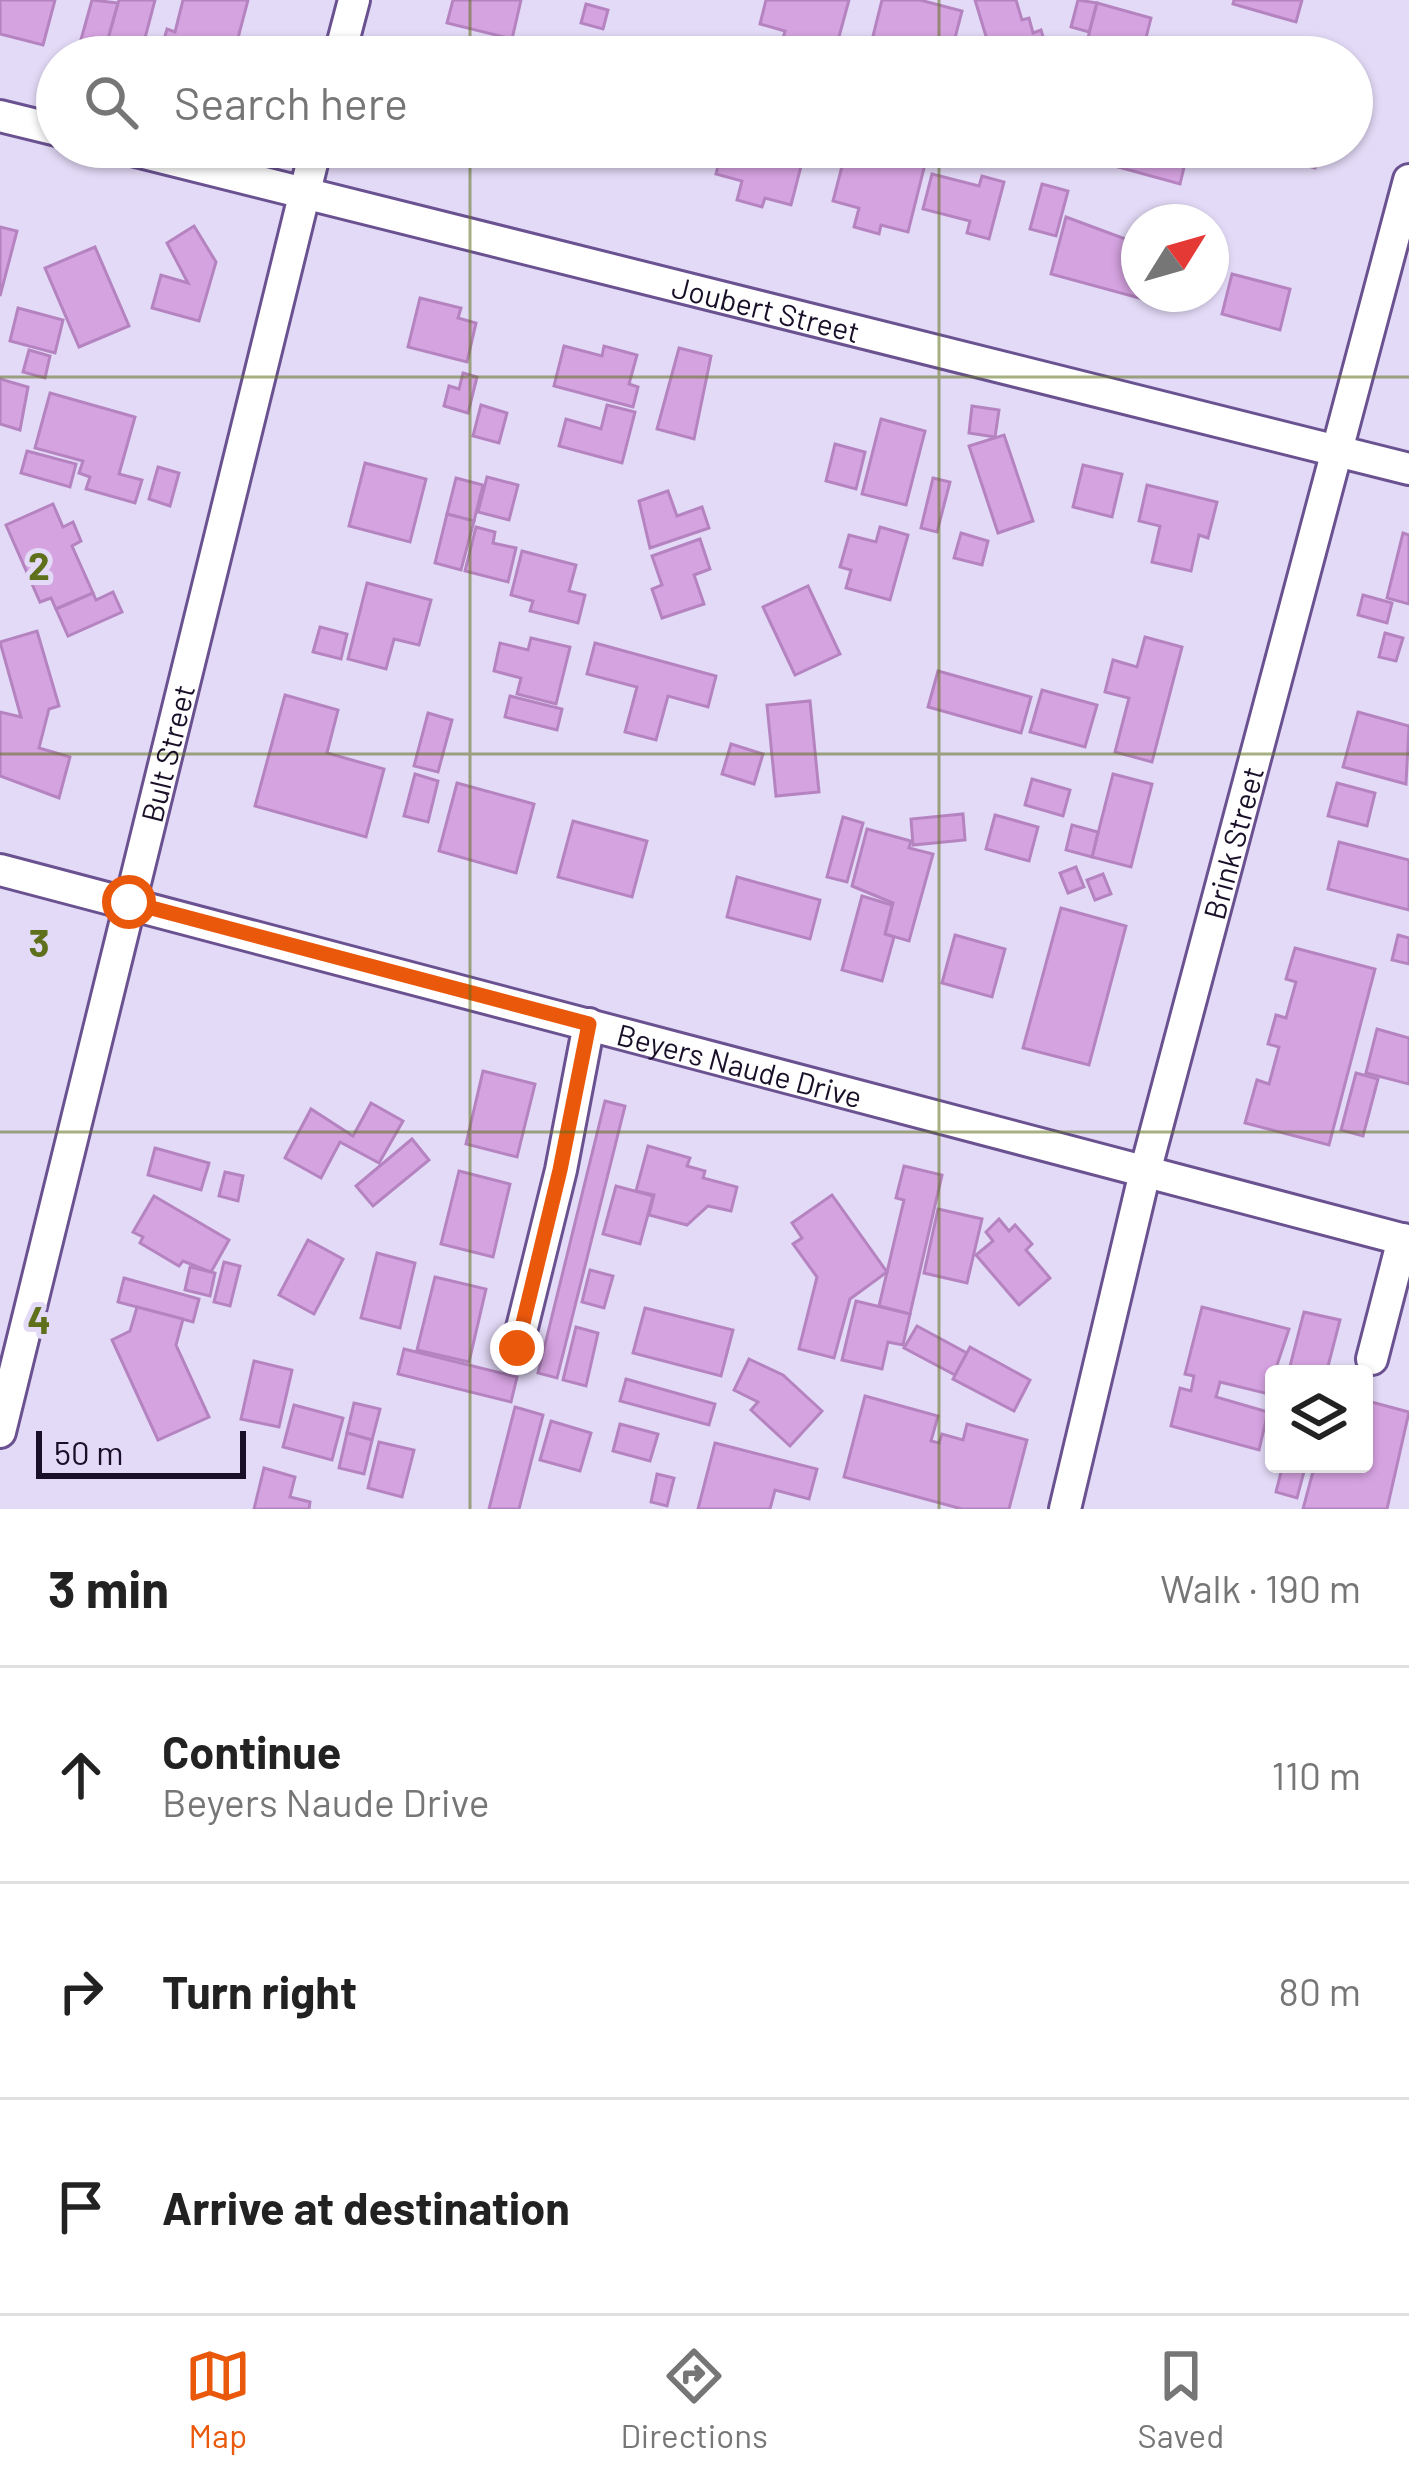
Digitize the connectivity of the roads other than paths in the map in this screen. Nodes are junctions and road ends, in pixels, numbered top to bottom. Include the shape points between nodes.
1 (354, 0) edge
2 (345, 36) edge
3 (0, 116) edge
4 (36, 125) edge
5 (201, 168) edge
6 (311, 168) edge
7 (1409, 180) edge
8 (304, 195) junction
9 (1340, 452) junction
10 (1409, 469) edge
11 (0, 870) edge
12 (129, 902) junction
13 (589, 1024) junction
14 (1145, 1172) junction
15 (1406, 1240) edge
16 (517, 1348) dead end
17 (1372, 1359) dead end
18 (0, 1432) edge
19 (1065, 1509) edge

1 - 2 street
3 - 4 street
5 - 8 street, Joubert Street
6 - 8 street, Bult Street
7 - 9 street, Brink Street
8 - 9 street, Joubert Street
8 - 12 street, Bult Street
9 - 10 street, Joubert Street
9 - 14 street, Brink Street
11 - 12 street, Beyers Naude Drive
12 - 13 street, Beyers Naude Drive
12 - 18 street, Bult Street
13 - 14 street, Beyers Naude Drive
13 - 16 street
14 - 15 street, Beyers Naude Drive
14 - 19 street, Brink Street
15 - 17 street

